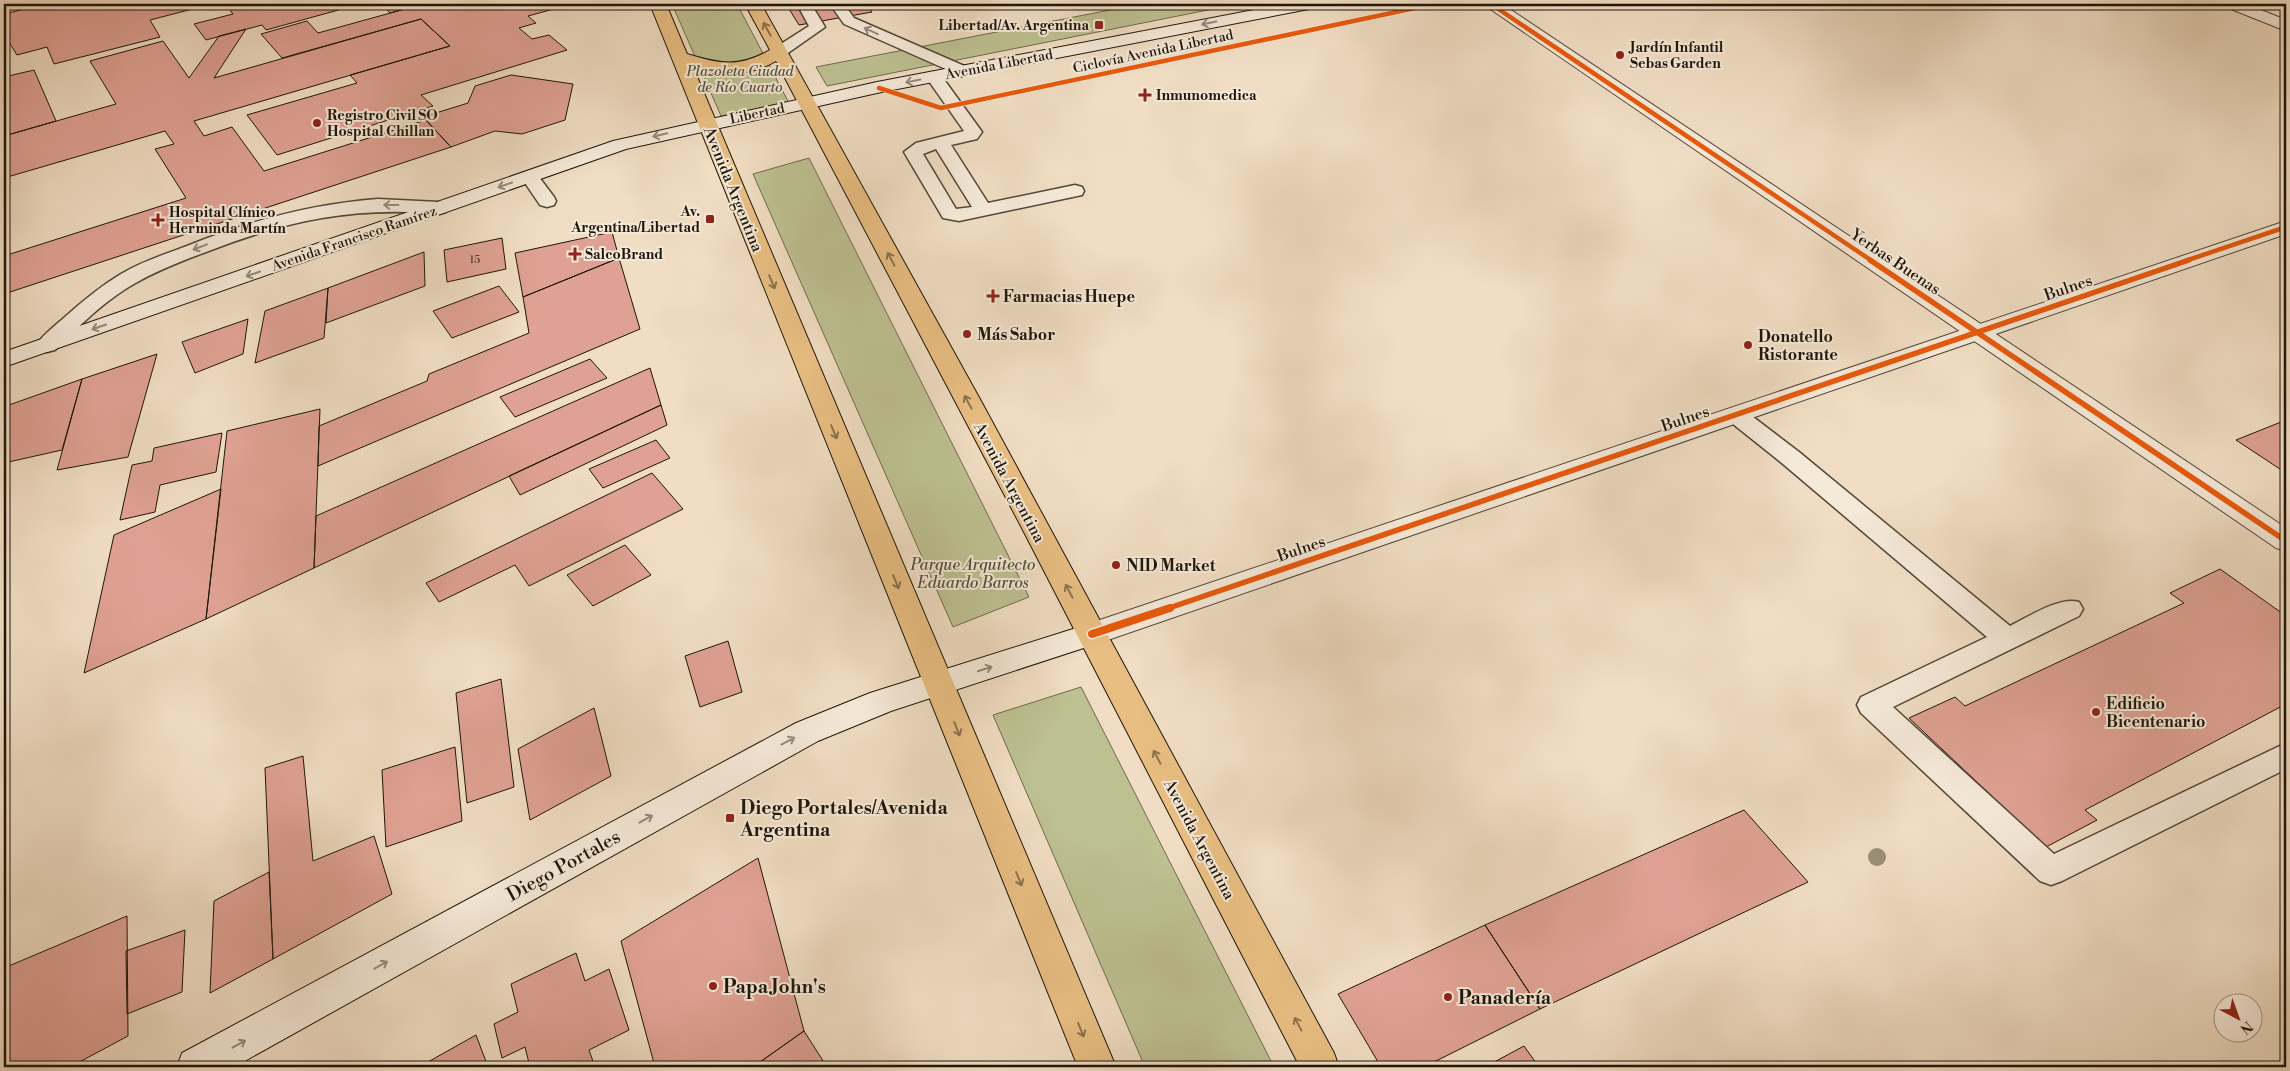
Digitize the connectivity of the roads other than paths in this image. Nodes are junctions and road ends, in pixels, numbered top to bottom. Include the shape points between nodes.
1 (658, 4) edge
2 (753, 4) edge
3 (804, 4) edge
4 (837, 4) edge
5 (1309, 4) edge
6 (1491, 4) edge
7 (2232, 4) edge
8 (849, 21) junction
9 (2286, 26) edge
10 (817, 27) junction
11 (779, 52) junction
12 (680, 57) junction
13 (964, 71) junction
14 (934, 77) junction
15 (807, 102) junction
16 (707, 123) junction
17 (941, 142) junction
18 (530, 177) junction
19 (1075, 191) dead end
20 (547, 201) dead end
21 (439, 208) junction
22 (983, 210) junction
23 (2286, 227) edge
24 (1978, 332) junction
25 (48, 345) junction
26 (4, 360) edge
27 (1736, 414) junction
28 (2286, 541) edge
29 (2070, 609) dead end
30 (1092, 634) junction
31 (2007, 639) junction
32 (939, 684) junction
33 (2286, 755) edge
34 (196, 1067) edge
35 (1097, 1067) edge
36 (1320, 1067) edge

1 - 12 main road, Avenida Argentina
11 -> 2 main road, Avenida Argentina
3 - 10 lane
4 - 8 lane
5 -> 13 street, Avenida Libertad
6 - 24 street, Yerbas Buenas
7 - 9 street
8 - 10 lane
13 -> 8 lane
10 - 11 lane
11 - 12 main road via 753,65 728,70
11 - 15 main road, Avenida Argentina
12 - 16 main road, Avenida Argentina
13 - 14 street, Avenida Libertad
14 -> 15 street, Avenida Libertad
14 - 17 lane via 973,132
15 - 16 street, Libertad
30 -> 15 main road, Avenida Argentina
16 -> 18 street, Avenida Francisco Ramírez via 620,145
16 -> 32 main road, Avenida Argentina
17 - 22 lane
17 - 22 lane via 913,152 950,214 959,216
18 - 20 lane
18 -> 21 street, Avenida Francisco Ramírez
19 - 22 lane
21 -> 25 street, Avenida Francisco Ramírez
21 -> 25 lane via 413,204 361,205 310,212 234,234 129,278 82,312
23 - 24 street, Bulnes
24 - 27 street, Bulnes
24 - 28 street, Yerbas Buenas
25 - 26 street, Avenida Francisco Ramírez
27 - 30 street, Bulnes
27 - 31 lane
29 - 31 lane
32 -> 30 street, Bulnes
36 -> 30 main road, Avenida Argentina
31 - 33 lane via 1871,705 2051,871
34 -> 32 street, Diego Portales via 807,732 854,711
32 -> 35 main road, Avenida Argentina

